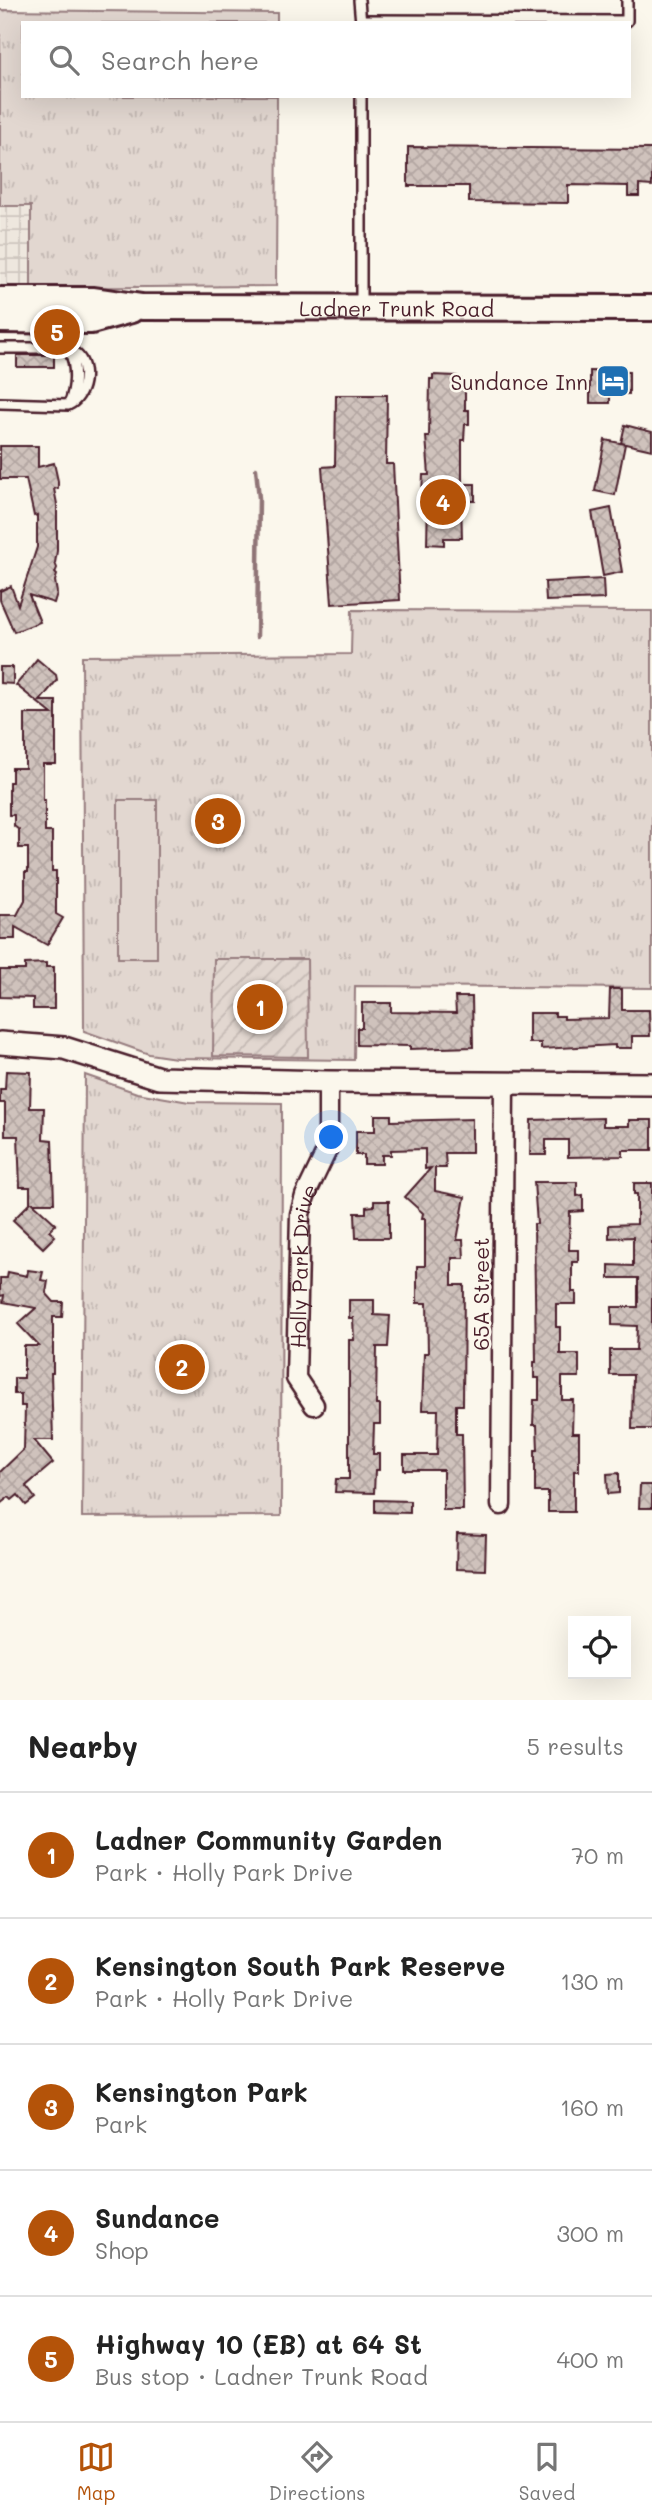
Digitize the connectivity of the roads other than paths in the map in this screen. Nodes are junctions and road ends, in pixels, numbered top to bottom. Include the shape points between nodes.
1 (359, 0) edge
2 (627, 0) edge
3 (361, 21) edge
4 (361, 98) edge
5 (0, 300) edge
6 (142, 307) junction
7 (361, 308) junction
8 (652, 308) edge
9 (0, 320) edge
10 (0, 348) edge
11 (0, 403) edge
12 (0, 1043) edge
13 (328, 1082) junction
14 (504, 1083) junction
15 (652, 1084) edge
16 (314, 1405) dead end
17 (501, 1505) dead end

1 - 3 lane
2 - 3 lane via 627,21
4 - 7 lane
5 - 6 main road, Ladner Trunk Road via 94,300
6 - 7 main road, Ladner Trunk Road
6 - 9 main road, Ladner Trunk Road via 91,321
7 - 8 main road, Ladner Trunk Road
10 - 11 lane via 68,349 77,355 83,370 83,390 68,405
12 - 13 street via 64,1048 159,1078
13 - 14 street
13 - 16 street, Holly Park Drive via 328,1148 300,1214 296,1378
14 - 15 street
14 - 17 street, 65A Street

